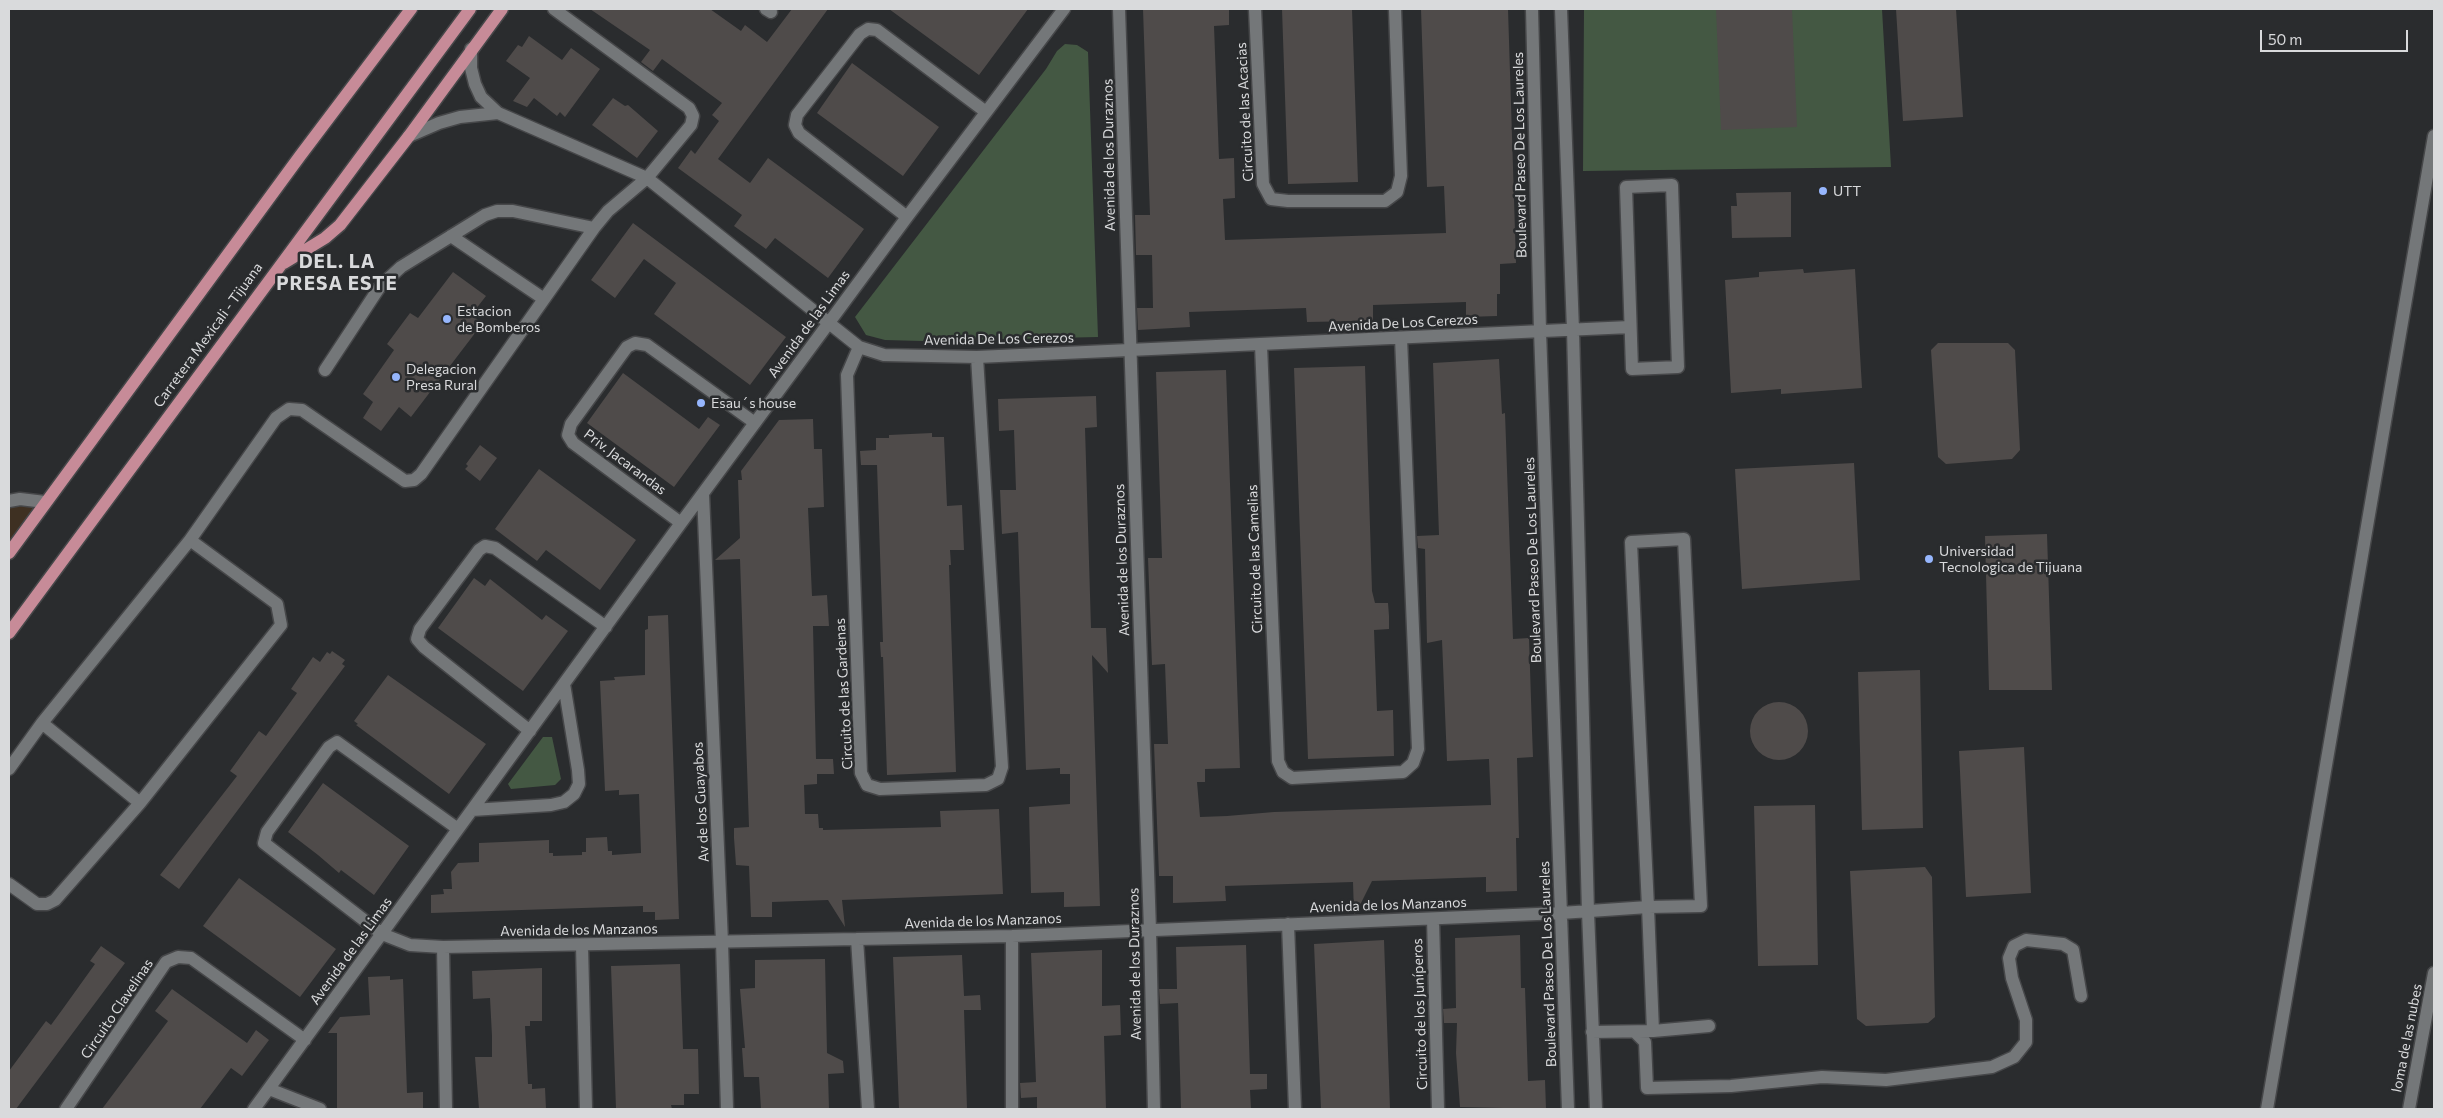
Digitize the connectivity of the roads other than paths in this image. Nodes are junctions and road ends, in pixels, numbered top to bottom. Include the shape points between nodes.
1 (411, 9) edge
2 (470, 9) edge
3 (502, 9) edge
4 (554, 9) edge
5 (1118, 9) edge
6 (1255, 9) edge
7 (1395, 9) edge
8 (1532, 9) edge
9 (1561, 9) edge
10 (1061, 10) edge
11 (471, 49) junction
12 (986, 112) junction
13 (498, 113) junction
14 (409, 136) junction
15 (2434, 138) edge
16 (647, 178) junction
17 (907, 217) junction
18 (594, 228) junction
19 (452, 236) junction
20 (277, 267) junction
21 (544, 299) junction
22 (829, 322) junction
23 (1630, 327) junction
24 (1573, 330) junction
25 (1540, 331) junction
26 (1401, 338) junction
27 (1261, 345) junction
28 (859, 347) junction
29 (1129, 350) junction
30 (977, 357) junction
31 (325, 370) dead end
32 (755, 423) junction
33 (703, 494) junction
34 (9, 501) edge
35 (45, 502) junction
36 (681, 523) junction
37 (190, 540) junction
38 (9, 553) edge
39 (606, 627) junction
40 (9, 633) edge
41 (564, 684) junction
42 (42, 723) junction
43 (530, 731) junction
44 (9, 769) edge
45 (140, 803) junction
46 (472, 810) junction
47 (458, 830) junction
48 (9, 884) edge
49 (1648, 907) junction
50 (1588, 912) junction
51 (1561, 913) junction
52 (1433, 919) junction
53 (1288, 924) junction
54 (1150, 930) junction
55 (382, 934) junction
56 (1012, 936) junction
57 (857, 939) junction
58 (722, 942) junction
59 (582, 946) junction
60 (443, 948) junction
61 (2434, 973) edge
62 (2080, 996) dead end
63 (1709, 1026) dead end
64 (1653, 1031) junction
65 (1592, 1032) junction
66 (1635, 1032) junction
67 (305, 1040) junction
68 (269, 1088) junction
69 (66, 1109) edge
70 (254, 1109) edge
71 (320, 1109) edge
72 (446, 1109) edge
73 (586, 1109) edge
74 (727, 1109) edge
75 (868, 1109) edge
76 (1012, 1109) edge
77 (1154, 1109) edge
78 (1296, 1109) edge
79 (1438, 1109) edge
80 (1568, 1109) edge
81 (1596, 1109) edge
82 (2267, 1109) edge
83 (2409, 1109) edge

1 - 35 main road
2 - 20 main road, Carretera Mexicali - Tijuana
3 - 11 main road
4 - 16 street via 689,108 693,116 691,125
5 - 29 street, Avenida de los Duraznos
6 - 7 street, Circuito de las Acacias via 1263,184 1271,199 1385,201 1397,192 1401,176
8 - 25 street, Boulevard Paseo De Los Laureles
9 - 24 street
10 - 12 street, Avenida de las Limas
11 - 13 street via 474,84
11 - 14 main road
12 - 17 street, Avenida de las Limas
12 - 17 street via 877,30 868,29 860,34 797,115 795,125 799,132
13 - 14 street via 446,121
13 - 16 street, Avenida De Los Cerezos
14 - 20 main road via 340,224 325,238
15 - 82 street
16 - 18 street via 608,211
16 - 22 street, Avenida De Los Cerezos
17 - 22 street, Avenida de las Limas
18 - 19 street via 513,211 497,211
18 - 21 street
19 - 21 street
19 - 31 street via 401,268 379,288
20 - 40 main road, Carretera Mexicali - Tijuana
21 - 37 street via 414,480 405,481 302,410 289,410 276,418
22 - 28 street, Avenida De Los Cerezos
22 - 32 street, Avenida de las Limas
23 - 23 street via 1632,369 1678,367 1672,185 1626,187
23 - 24 street, Avenida De Los Cerezos
24 - 25 street, Avenida De Los Cerezos
24 - 50 street
25 - 26 street, Avenida De Los Cerezos
25 - 51 street, Boulevard Paseo De Los Laureles
26 - 27 street, Avenida De Los Cerezos
26 - 27 street, Circuito de las Camelias via 1418,749 1413,763 1403,772 1292,778 1283,772 1278,761
27 - 29 street, Avenida De Los Cerezos
28 - 30 street, Avenida De Los Cerezos via 884,355
28 - 30 street, Circuito de las Gardenas via 847,375 861,773 868,785 880,789 986,785 998,780 1002,767
29 - 30 street, Avenida De Los Cerezos
29 - 54 street, Avenida de los Duraznos
32 - 33 street, Avenida de las Limas
32 - 36 street, Priv. Jacarandas via 647,345 635,343 627,347 570,424 568,435 573,442
33 - 36 street, Avenida de las Limas
33 - 58 street, Av de los Guayabos
34 - 35 street
35 - 38 main road
36 - 39 street, Avenida de las Limas
37 - 42 street
37 - 45 street via 277,604 281,625
39 - 41 street, Avenida de las Limas
39 - 43 street via 495,548 485,546 420,630 417,639 424,646
41 - 43 street, Avenida de las Limas
41 - 46 street via 578,770 579,784 574,794 564,802 551,805
42 - 44 street
42 - 45 street
43 - 46 street, Avenida de las Limas
45 - 48 street via 55,900 37,904
46 - 47 street, Avenida de las Limas
47 - 55 street, Avenida de las Limas
47 - 55 street, Avenida de los Manzanos via 337,742 329,747 267,832 264,843
49 - 49 street, Avenida de los Manzanos via 1631,542 1684,539 1701,906
49 - 50 street, Avenida de los Manzanos
49 - 64 street
50 - 51 street, Avenida de los Manzanos
50 - 65 street
51 - 52 street, Avenida de los Manzanos
51 - 80 street, Boulevard Paseo De Los Laureles
52 - 53 street, Avenida de los Manzanos
52 - 79 street, Circuito de los Juníperos
53 - 54 street, Avenida de los Manzanos
53 - 78 street
54 - 56 street, Avenida de los Manzanos
54 - 77 street, Avenida de los Duraznos
55 - 60 street, Avenida de los Manzanos via 410,945
55 - 67 street, Avenida de las Limas
56 - 57 street, Avenida de los Manzanos
56 - 76 street
57 - 58 street, Avenida de los Manzanos
57 - 75 street
58 - 59 street, Avenida de los Manzanos
58 - 74 street, Av de los Guayabos
59 - 60 street, Avenida de los Manzanos
59 - 73 street
60 - 72 street
61 - 83 street, loma de las nubes
62 - 66 street via 2073,950 2063,944 2026,940 2014,946 2009,958 2026,1020 2026,1042 2014,1057 1992,1067 1886,1080 1822,1077 1731,1086 1647,1088 1645,1042
63 - 64 street
64 - 66 street
65 - 66 street
65 - 81 street
67 - 68 street, Avenida de las Limas
67 - 69 street, Circuito Clavelinas via 190,958 178,957 166,962
68 - 70 street, Avenida de las Limas
68 - 71 street

